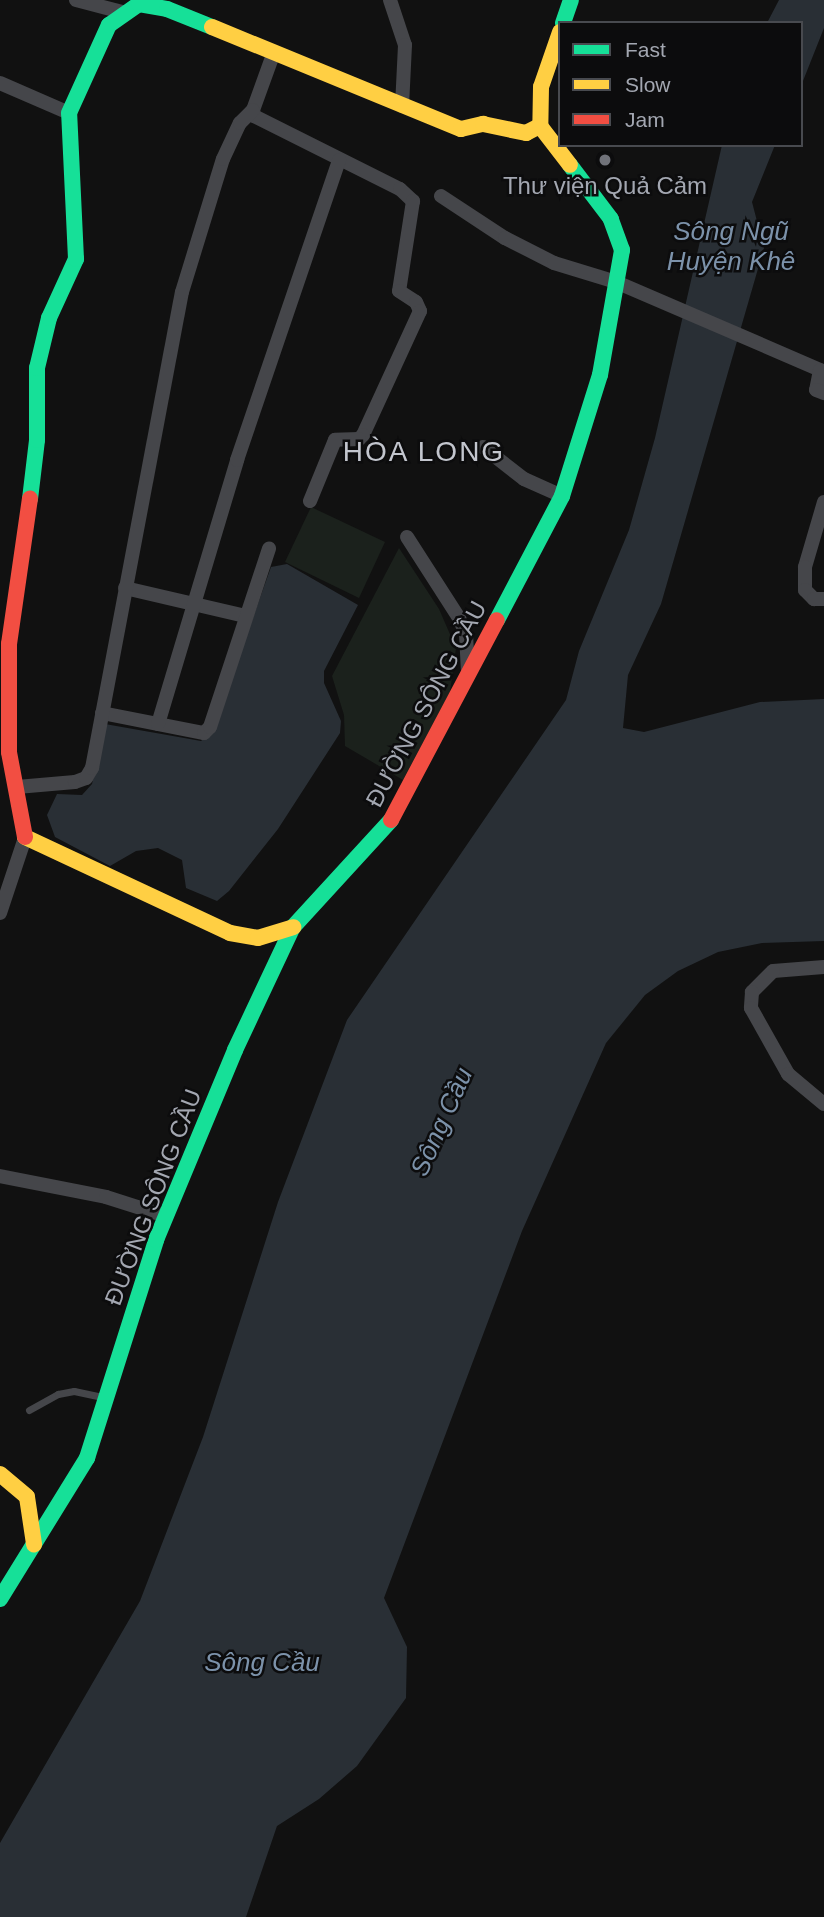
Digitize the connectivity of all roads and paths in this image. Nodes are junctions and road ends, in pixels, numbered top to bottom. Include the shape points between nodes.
1 (76, 0) edge
2 (390, 0) edge
3 (571, 0) edge
4 (165, 5) edge
5 (126, 13) junction
6 (564, 21) edge
7 (558, 39) edge
8 (274, 52) junction
9 (0, 83) edge
10 (402, 106) junction
11 (253, 110) junction
12 (69, 113) junction
13 (540, 126) junction
14 (339, 160) junction
15 (441, 196) dead end
16 (616, 282) junction
17 (824, 393) edge
18 (483, 447) dead end
19 (562, 496) junction
20 (310, 501) dead end
21 (824, 502) edge
22 (407, 537) dead end
23 (269, 549) dead end
24 (125, 588) junction
25 (824, 599) edge
26 (194, 605) junction
27 (245, 616) junction
28 (4, 660) edge
29 (467, 681) junction
30 (102, 713) junction
31 (158, 724) junction
32 (17, 787) junction
33 (25, 838) junction
34 (0, 913) edge
35 (293, 927) junction
36 (824, 967) edge
37 (824, 1104) edge
38 (0, 1177) edge
39 (166, 1216) junction
40 (105, 1398) junction
41 (29, 1410) dead end
42 (0, 1474) edge
43 (34, 1545) junction
44 (0, 1599) edge

1 - 5 street
2 - 10 street via 405,45
3 - 6 main road
4 - 5 main road via 139,4
4 - 8 main road
5 - 12 main road via 109,25
7 - 13 main road via 541,87
8 - 10 main road
8 - 11 street
9 - 12 street
10 - 13 main road via 461,129 483,124 526,133
11 - 14 street via 262,123
11 - 24 street via 240,123 223,159 182,292
12 - 28 main road via 76,259 49,317 37,368 37,440
13 - 16 main road, ĐƯỜNG SÔNG CẦU via 611,219 622,250
14 - 20 street via 401,189 413,201 398,286 420,311 363,435 335,440
14 - 26 street
15 - 16 street via 554,263
16 - 17 street via 820,370 816,390
16 - 19 main road, ĐƯỜNG SÔNG CẦU via 600,375
18 - 19 street via 524,479
19 - 29 main road, ĐƯỜNG SÔNG CẦU
21 - 25 street via 804,567 805,590
22 - 29 street via 466,634
23 - 27 street
24 - 26 street
24 - 30 street
26 - 27 street
26 - 31 street
27 - 31 street via 210,727 204,733
28 - 32 main road via 9,752
29 - 35 main road, ĐƯỜNG SÔNG CẦU via 391,821
30 - 31 street
30 - 32 street via 86,778
32 - 33 main road
33 - 34 street
33 - 35 main road via 230,933 257,938
35 - 39 main road, ĐƯỜNG SÔNG CẦU via 235,1050
36 - 37 street via 773,971 752,992 751,1008 788,1074
38 - 39 street via 106,1197
39 - 40 main road, ĐƯỜNG SÔNG CẦU
40 - 41 lane via 75,1391 58,1394
40 - 43 main road, ĐƯỜNG SÔNG CẦU via 88,1458
42 - 43 main road via 27,1497
43 - 44 main road, ĐƯỜNG SÔNG CẦU

